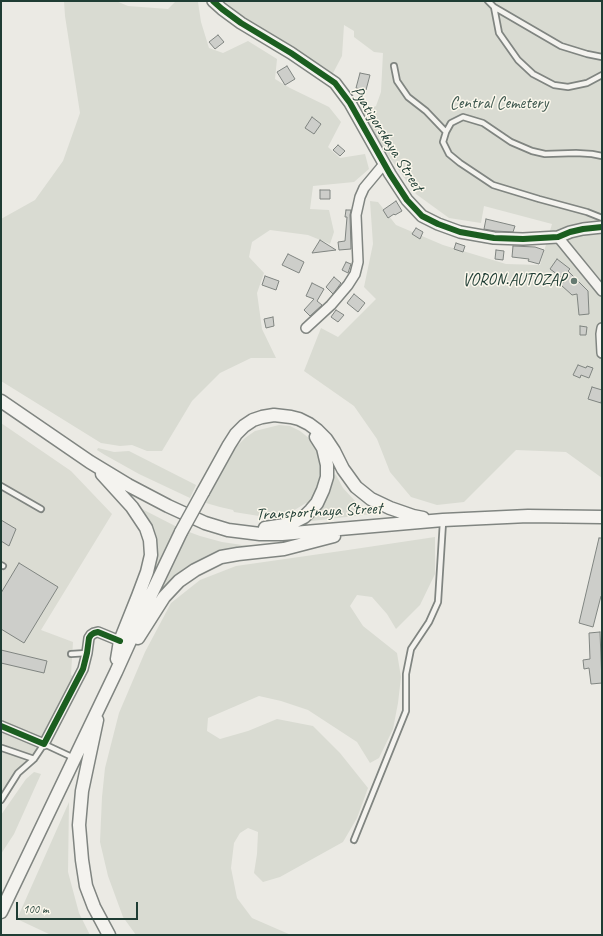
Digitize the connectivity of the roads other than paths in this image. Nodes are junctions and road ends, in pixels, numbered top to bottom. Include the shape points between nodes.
1 (213, 1) edge
2 (488, 1) edge
3 (494, 7) junction
4 (602, 57) edge
5 (394, 66) dead end
6 (602, 75) edge
7 (446, 132) junction
8 (602, 156) edge
9 (384, 164) junction
10 (602, 218) edge
11 (602, 227) edge
12 (558, 237) junction
13 (602, 291) edge
14 (306, 328) dead end
15 (602, 328) edge
16 (602, 353) edge
17 (1, 402) edge
18 (274, 415) junction
19 (90, 462) junction
20 (1, 486) edge
21 (41, 508) dead end
22 (602, 516) edge
23 (438, 520) junction
24 (366, 527) junction
25 (228, 530) junction
26 (120, 641) junction
27 (87, 653) junction
28 (71, 654) dead end
29 (116, 672) junction
30 (100, 703) junction
31 (1, 726) edge
32 (44, 744) junction
33 (2, 748) edge
34 (74, 758) junction
35 (34, 759) junction
36 (1, 800) edge
37 (354, 840) dead end
38 (1, 912) edge
39 (109, 935) edge

1 - 9 street, Pyatigorskaya Street via 241,23 335,83 350,103
2 - 3 lane
3 - 4 lane via 561,46
3 - 6 lane via 500,33 518,60 533,74 554,85 568,87 587,83
5 - 7 lane via 397,81 408,97
7 - 8 lane via 451,123 463,117 483,123 511,142 532,151 545,154
7 - 10 lane via 443,142 450,154 460,164 493,185
9 - 12 street, Pyatigorskaya Street via 415,210 438,224 460,232 494,238
9 - 14 street via 364,188 360,197 356,215 358,262 355,274 331,305
11 - 12 street, Pyatigorskaya Street via 583,229
12 - 13 street
15 - 16 street
17 - 19 main road, Transportnaya Street
18 - 23 main road via 299,419 318,430 326,438 356,487 372,499 413,516
18 - 25 main road via 299,424 318,439 327,465 322,490 311,510 294,522 271,528
18 - 29 main road, bridge via 253,420 244,426 217,464 181,532
19 - 25 main road, Transportnaya Street via 168,506 205,523
19 - 26 main road via 132,507 146,528 150,540 151,555 146,572
20 - 21 lane
22 - 23 main road, Transportnaya Street
23 - 24 main road, Transportnaya Street
23 - 37 lane via 438,602 429,622 411,648 406,674 406,711
24 - 25 main road, Transportnaya Street via 282,534
24 - 29 main road via 284,549 221,557 195,570 179,581 164,597
26 - 27 street via 101,632 94,633 89,638
26 - 29 main road
27 - 28 lane
27 - 32 street via 83,669
29 - 30 main road
30 - 34 main road
30 - 39 main road via 82,791 79,825 86,886
31 - 32 street
32 - 34 lane
32 - 35 lane
33 - 35 lane
34 - 38 main road
35 - 36 lane via 18,773

